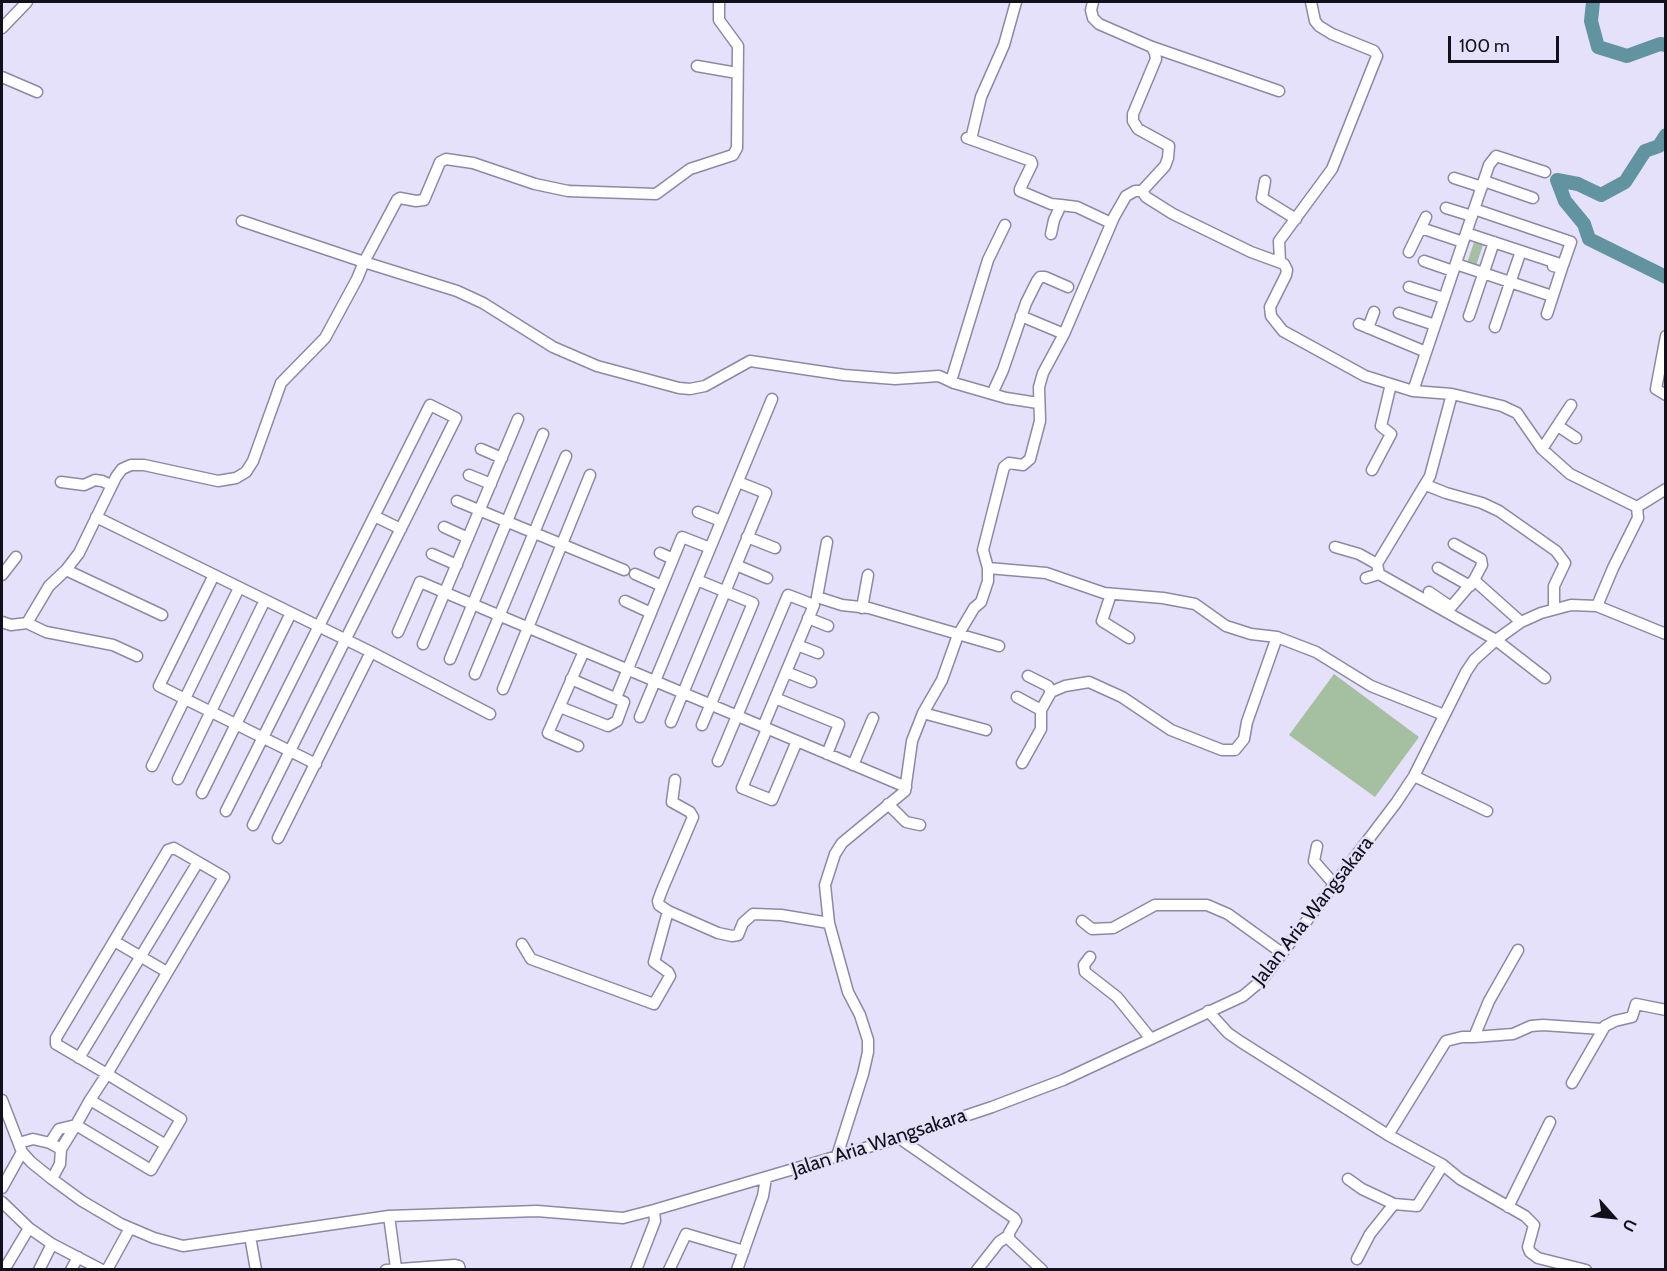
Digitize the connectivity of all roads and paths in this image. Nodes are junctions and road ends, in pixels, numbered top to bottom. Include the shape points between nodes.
1 (27, 2) edge
2 (719, 2) edge
3 (1016, 2) edge
4 (1094, 2) edge
5 (1311, 2) edge
6 (2, 28) edge
7 (1152, 47) junction
8 (697, 66) dead end
9 (736, 73) junction
10 (2, 77) edge
11 (37, 92) dead end
12 (1279, 92) dead end
13 (1545, 172) dead end
14 (1454, 178) dead end
15 (1265, 181) dead end
16 (1483, 184) junction
17 (1142, 191) junction
18 (1533, 198) dead end
19 (1061, 205) junction
20 (1446, 208) dead end
21 (1473, 213) junction
22 (1426, 217) dead end
23 (1296, 219) junction
24 (242, 221) dead end
25 (1111, 223) junction
26 (1005, 225) dead end
27 (1421, 228) junction
28 (1051, 234) dead end
29 (1465, 237) junction
30 (1494, 244) junction
31 (1409, 252) dead end
32 (1520, 253) junction
33 (1424, 261) dead end
34 (364, 262) junction
35 (1280, 262) junction
36 (1454, 267) junction
37 (1484, 273) junction
38 (1510, 282) junction
39 (1068, 287) dead end
40 (1409, 287) dead end
41 (1552, 296) junction
42 (1444, 298) junction
43 (1374, 312) dead end
44 (1399, 313) dead end
45 (1546, 314) dead end
46 (1021, 316) junction
47 (1469, 316) dead end
48 (1435, 325) junction
49 (1495, 327) dead end
50 (1064, 334) junction
51 (1665, 336) edge
52 (1426, 352) junction
53 (951, 381) junction
54 (1391, 384) junction
55 (1413, 391) junction
56 (992, 394) junction
57 (1452, 394) junction
58 (1665, 395) edge
59 (772, 399) dead end
60 (1038, 403) junction
61 (1571, 405) dead end
62 (518, 419) dead end
63 (1558, 426) junction
64 (543, 434) dead end
65 (1576, 438) dead end
66 (482, 449) dead end
67 (1542, 449) junction
68 (566, 456) dead end
69 (502, 458) junction
70 (1372, 470) dead end
71 (469, 475) dead end
72 (591, 475) dead end
73 (61, 482) dead end
74 (738, 482) junction
75 (491, 484) junction
76 (111, 485) junction
77 (1426, 485) junction
78 (1665, 489) edge
79 (457, 501) dead end
80 (1637, 507) junction
81 (480, 511) junction
82 (698, 512) dead end
83 (374, 516) junction
84 (96, 518) junction
85 (721, 521) junction
86 (507, 522) junction
87 (444, 527) dead end
88 (401, 529) junction
89 (534, 533) junction
90 (747, 537) junction
91 (468, 538) junction
92 (827, 542) dead end
93 (1454, 544) dead end
94 (562, 545) junction
95 (1335, 547) dead end
96 (710, 548) junction
97 (775, 548) dead end
98 (660, 553) dead end
99 (432, 554) dead end
100 (16, 557) dead end
101 (673, 559) junction
102 (457, 565) junction
103 (736, 565) junction
104 (988, 568) junction
105 (1438, 568) dead end
106 (1378, 569) junction
107 (66, 570) junction
108 (624, 570) dead end
109 (635, 574) dead end
110 (2, 575) edge
111 (214, 575) junction
112 (868, 575) dead end
113 (767, 578) dead end
114 (1366, 578) dead end
115 (697, 580) junction
116 (1472, 583) junction
117 (662, 586) junction
118 (239, 588) junction
119 (445, 592) junction
120 (725, 592) junction
121 (1429, 592) dead end
122 (1111, 594) junction
123 (265, 600) junction
124 (625, 601) dead end
125 (473, 604) junction
126 (1597, 606) junction
127 (862, 608) junction
128 (1554, 609) junction
129 (291, 613) junction
130 (651, 613) junction
131 (162, 615) dead end
132 (500, 615) junction
133 (808, 618) junction
134 (2, 622) edge
135 (1521, 622) junction
136 (27, 623) junction
137 (828, 626) dead end
138 (319, 627) junction
139 (528, 627) junction
140 (398, 632) dead end
141 (1665, 634) edge
142 (958, 635) junction
143 (1277, 637) junction
144 (1129, 638) dead end
145 (345, 640) junction
146 (1496, 640) junction
147 (423, 644) dead end
148 (797, 645) junction
149 (999, 646) dead end
150 (584, 651) junction
151 (370, 652) junction
152 (818, 653) dead end
153 (137, 656) dead end
154 (450, 659) dead end
155 (628, 670) junction
156 (786, 672) junction
157 (475, 674) dead end
158 (1028, 675) dead end
159 (1545, 678) dead end
160 (571, 679) junction
161 (655, 681) junction
162 (811, 682) dead end
163 (503, 689) dead end
164 (1051, 692) junction
165 (618, 693) dead end
166 (683, 693) junction
167 (1017, 697) dead end
168 (775, 698) junction
169 (185, 699) junction
170 (710, 705) junction
171 (560, 706) junction
172 (1041, 710) junction
173 (211, 711) junction
174 (923, 713) junction
175 (490, 714) dead end
176 (1444, 714) junction
177 (737, 716) junction
178 (640, 717) dead end
179 (873, 718) dead end
180 (671, 722) dead end
181 (236, 724) junction
182 (702, 725) dead end
183 (765, 728) junction
184 (986, 730) dead end
185 (263, 737) junction
186 (797, 741) junction
187 (578, 746) dead end
188 (290, 751) junction
189 (826, 754) junction
190 (718, 761) dead end
191 (1022, 763) dead end
192 (316, 764) junction
193 (853, 765) junction
194 (152, 766) dead end
195 (1414, 776) junction
196 (177, 779) dead end
197 (675, 780) dead end
198 (906, 788) junction
199 (202, 793) dead end
200 (888, 804) junction
201 (1487, 811) dead end
202 (226, 812) dead end
203 (253, 825) dead end
204 (920, 825) dead end
205 (278, 838) dead end
206 (1317, 846) dead end
207 (198, 862) junction
208 (1334, 884) junction
209 (668, 911) junction
210 (1082, 921) dead end
211 (829, 923) junction
212 (114, 941) junction
213 (522, 944) dead end
214 (1518, 950) dead end
215 (1282, 953) junction
216 (140, 956) junction
217 (1090, 957) dead end
218 (167, 972) junction
219 (1665, 1010) edge
220 (1208, 1011) junction
221 (1602, 1029) junction
222 (1474, 1037) junction
223 (1151, 1039) junction
224 (79, 1058) junction
225 (107, 1074) junction
226 (1572, 1083) dead end
227 (2, 1100) edge
228 (90, 1100) junction
229 (1550, 1122) dead end
230 (76, 1125) junction
231 (1388, 1135) junction
232 (899, 1138) junction
233 (50, 1143) junction
234 (166, 1145) junction
235 (21, 1147) junction
236 (61, 1149) junction
237 (837, 1156) junction
238 (1443, 1165) junction
239 (766, 1178) junction
240 (52, 1179) junction
241 (1348, 1179) dead end
242 (2, 1188) edge
243 (1394, 1204) junction
244 (2, 1205) edge
245 (1508, 1207) junction
246 (654, 1210) junction
247 (389, 1216) junction
248 (29, 1228) junction
249 (130, 1228) junction
250 (250, 1236) junction
251 (1008, 1236) junction
252 (52, 1244) junction
253 (744, 1251) junction
254 (78, 1257) junction
255 (1357, 1259) dead end
256 (432, 1268) edge
257 (4, 1269) edge
258 (39, 1269) edge
259 (71, 1269) edge
260 (102, 1269) edge
261 (107, 1269) edge
262 (256, 1269) edge
263 (391, 1269) edge
264 (460, 1269) edge
265 (636, 1269) edge
266 (670, 1269) edge
267 (736, 1269) edge
268 (977, 1269) edge
269 (1042, 1269) edge
270 (1586, 1269) edge

1 - 6 street
2 - 9 street via 720,20 738,46
3 - 19 street via 969,139 1032,161 1020,191
4 - 7 street via 1091,10 1099,24
5 - 23 street via 1319,26 1374,51 1377,56 1332,169
7 - 12 street
7 - 17 street via 1155,59 1133,121 1138,129 1169,146 1165,166
8 - 9 street
9 - 34 street via 735,153 690,169 656,194 568,191 446,159 440,162 424,200 397,200
10 - 11 street
13 - 16 street via 1496,156
14 - 16 street
15 - 23 street via 1262,198
16 - 18 street
16 - 21 street
17 - 25 street via 1135,190 1126,196
17 - 35 street via 1173,214
19 - 25 street via 1077,207
19 - 28 street
20 - 21 street
21 - 29 street
21 - 32 street via 1571,242 1563,265
22 - 27 street
23 - 35 street via 1279,241
24 - 34 street
25 - 50 street
26 - 53 street via 988,260
27 - 29 street
27 - 31 street
29 - 30 street
29 - 36 street
30 - 32 street
30 - 37 street
32 - 38 street
32 - 41 street via 1562,268
33 - 36 street
34 - 53 street via 457,291 553,347 597,366 679,388 705,386 750,361 844,375 895,379 939,376
34 - 76 street via 324,338 281,383 246,472 219,481 131,465 122,469
35 - 54 street via 1287,270 1286,275 1270,307 1270,316 1277,326 1365,376
36 - 37 street
36 - 42 street
37 - 38 street
37 - 47 street
38 - 41 street
38 - 49 street
39 - 46 street via 1040,278
40 - 42 street
41 - 45 street
42 - 48 street
43 - 52 street via 1364,326
44 - 48 street
46 - 50 street
46 - 56 street
48 - 52 street
50 - 60 street via 1040,380
51 - 58 street via 1656,389
52 - 55 street
53 - 56 street
54 - 55 street
54 - 70 street via 1381,426 1391,435
55 - 57 street
56 - 60 street
57 - 67 street via 1487,401 1517,413
57 - 77 street
59 - 74 street
60 - 104 street via 1040,421 1030,459 1023,465 1007,464 1000,482 982,550
61 - 63 street
62 - 69 street
63 - 65 street
63 - 67 street
64 - 86 street
66 - 69 street
67 - 80 street via 1570,474
68 - 89 street
69 - 75 street
71 - 75 street
72 - 94 street
73 - 76 street via 84,484 102,480
74 - 85 street
74 - 90 street via 766,493
75 - 81 street
76 - 84 street
77 - 106 street
77 - 128 street via 1499,511 1556,551 1565,563 1554,586
78 - 80 street
79 - 81 street
80 - 126 street via 1638,518
81 - 86 street
81 - 91 street
82 - 85 street
83 - 88 street
83 - 88 street via 430,405 456,418
83 - 138 street
84 - 107 street
84 - 111 street
85 - 96 street
86 - 89 street
86 - 125 street
87 - 91 street
88 - 145 street
89 - 94 street
89 - 132 street
90 - 97 street
90 - 103 street
91 - 102 street
92 - 127 street via 817,597
93 - 116 street via 1480,559 1482,565
94 - 108 street
94 - 139 street
95 - 106 street via 1359,554
96 - 101 street via 682,537
96 - 115 street
98 - 101 street
99 - 102 street
100 - 110 street
101 - 117 street
102 - 119 street
103 - 113 street
103 - 120 street
104 - 122 street via 1046,573
104 - 142 street via 981,602
105 - 116 street
106 - 114 street
106 - 146 street
107 - 131 street
107 - 136 street via 49,586
109 - 117 street
111 - 118 street
111 - 169 street via 159,686
112 - 127 street
115 - 120 street
115 - 161 street
116 - 121 street via 1451,607
116 - 135 street
117 - 130 street
118 - 123 street
118 - 169 street
119 - 125 street
119 - 140 street via 420,582
119 - 147 street
120 - 166 street
120 - 170 street via 753,603
122 - 143 street via 1195,604 1226,626
122 - 144 street via 1102,621
123 - 129 street
123 - 173 street
124 - 130 street
125 - 132 street
125 - 154 street
126 - 128 street, Jalan Aria Wangsakara
126 - 141 street, Jalan Aria Wangsakara
127 - 142 street
128 - 135 street, Jalan Aria Wangsakara
129 - 138 street
129 - 181 street
130 - 155 street
132 - 139 street
132 - 157 street
133 - 137 street
133 - 148 street
133 - 177 street via 814,605 788,595
134 - 136 street
135 - 146 street, Jalan Aria Wangsakara
136 - 153 street via 46,632 113,645
138 - 145 street
138 - 185 street
139 - 150 street
139 - 163 street
142 - 149 street
142 - 174 street via 942,680
143 - 164 street via 1244,739 1235,750 1222,750 1171,730 1094,683 1065,686
143 - 176 street via 1316,652 1371,686
145 - 151 street
145 - 188 street
146 - 159 street
146 - 176 street, Jalan Aria Wangsakara via 1474,660
148 - 152 street
148 - 156 street
150 - 155 street
150 - 160 street
151 - 175 street
151 - 192 street
155 - 161 street
155 - 165 street
156 - 162 street
156 - 168 street
158 - 164 street via 1048,686
160 - 171 street
160 - 171 street via 624,702 617,721 608,726
161 - 166 street
161 - 178 street
164 - 172 street
166 - 170 street
166 - 180 street
167 - 172 street
168 - 183 street
168 - 189 street via 839,724
169 - 173 street
169 - 194 street
170 - 177 street
170 - 182 street
171 - 187 street via 548,734
172 - 191 street via 1041,729
173 - 181 street
173 - 196 street
174 - 184 street
174 - 198 street via 912,741
176 - 195 street, Jalan Aria Wangsakara
177 - 183 street
177 - 190 street
179 - 193 street
181 - 185 street
181 - 199 street
183 - 186 street
183 - 186 street via 742,788 772,800
185 - 188 street
185 - 202 street
186 - 189 street
188 - 192 street
188 - 203 street
189 - 193 street
192 - 205 street
193 - 198 street
195 - 201 street
195 - 208 street, Jalan Aria Wangsakara
197 - 209 street via 672,801 693,817 658,901
198 - 200 street
200 - 204 street via 906,822
200 - 211 street via 842,843 835,854 825,885
206 - 208 street via 1314,861
207 - 212 street via 171,848
207 - 216 street
207 - 218 street via 224,878
208 - 215 street, Jalan Aria Wangsakara
209 - 211 street via 732,936 738,935 753,914
209 - 213 street via 654,962 670,976 654,1004 531,959
210 - 215 street via 1092,929 1113,928 1155,905 1207,905 1241,922
211 - 237 street via 848,992 868,1040 863,1074
212 - 216 street
212 - 224 street via 56,1038 56,1044
214 - 222 street
215 - 220 street, Jalan Aria Wangsakara via 1253,990
216 - 218 street
216 - 224 street
217 - 223 street via 1084,965 1085,972 1117,997
218 - 225 street
219 - 221 street via 1636,1004 1632,1017 1610,1022
220 - 223 street, Jalan Aria Wangsakara
220 - 231 street via 1241,1042
221 - 222 street via 1543,1024 1513,1034
221 - 226 street
222 - 231 street via 1446,1041
223 - 232 street, Jalan Aria Wangsakara via 1063,1080
224 - 225 street
225 - 228 street
225 - 234 street via 181,1119
227 - 235 street
228 - 230 street
228 - 234 street
229 - 245 street
230 - 233 street via 59,1129
230 - 234 street via 152,1170
230 - 236 street
231 - 238 street
232 - 237 street, Jalan Aria Wangsakara
232 - 251 street via 1014,1218
233 - 235 street via 33,1139
233 - 236 street
235 - 240 street, Jalan Aria Wangsakara via 31,1162
235 - 242 street
236 - 240 street via 60,1164
237 - 239 street, Jalan Aria Wangsakara
238 - 243 street via 1417,1206
238 - 245 street
239 - 246 street, Jalan Aria Wangsakara
239 - 253 street via 764,1196
240 - 249 street, Jalan Aria Wangsakara
241 - 243 street
243 - 255 street via 1370,1234
244 - 248 street
245 - 270 street via 1534,1225 1528,1242 1530,1252 1538,1258
246 - 247 street, Jalan Aria Wangsakara via 623,1218 537,1211
246 - 265 street via 655,1221
247 - 250 street, Jalan Aria Wangsakara
247 - 263 street
248 - 252 street
248 - 257 street
249 - 250 street, Jalan Aria Wangsakara via 183,1246
249 - 261 street
250 - 262 street
251 - 268 street
251 - 269 street
252 - 254 street
252 - 258 street
253 - 266 street via 686,1234
253 - 267 street
254 - 259 street
254 - 260 street
256 - 263 street
256 - 264 street via 455,1265

